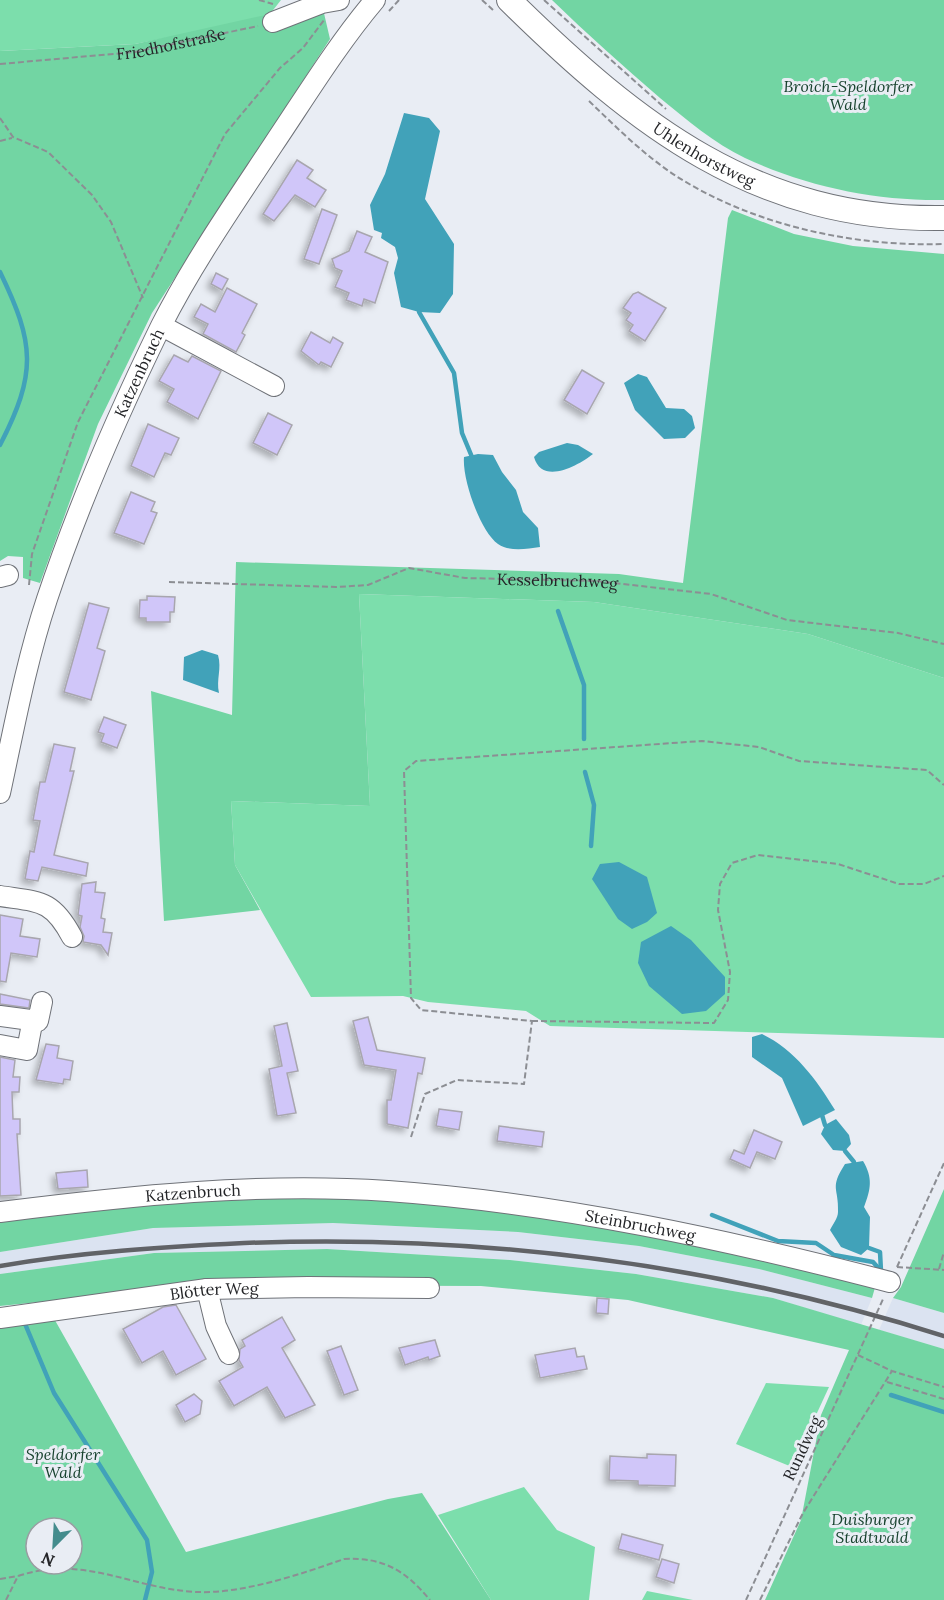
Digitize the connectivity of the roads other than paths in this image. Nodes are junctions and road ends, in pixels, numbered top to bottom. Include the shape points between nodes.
1 (339, 0) edge
2 (509, 0) edge
3 (380, 8) edge
4 (361, 16) junction
5 (273, 22) road end
6 (944, 218) edge
7 (162, 326) junction
8 (274, 386) dead end
9 (0, 793) edge
10 (0, 896) edge
11 (72, 937) dead end
12 (42, 1002) dead end
13 (0, 1016) edge
14 (31, 1029) dead end
15 (0, 1045) edge
16 (386, 1191) joint
17 (0, 1212) edge
18 (894, 1274) road end
19 (429, 1288) dead end
20 (207, 1289) junction
21 (0, 1318) edge
22 (229, 1354) dead end

1 - 4 street
1 - 5 street
2 - 6 main road, Uhlenhorstweg via 568,58 621,101 692,151 741,177 797,199 860,213
3 - 4 street, Katzenbruch
4 - 7 street, Katzenbruch via 246,186
7 - 8 street
7 - 9 street, Katzenbruch via 80,508 47,599 26,671
10 - 11 street via 45,904 57,912
12 - 13 street via 38,1021
14 - 15 street via 27,1050
16 - 17 street, Katzenbruch via 200,1190
16 - 18 street, Steinbruchweg via 536,1207
19 - 20 street, Blötter Weg
20 - 21 street, Blötter Weg
20 - 22 street via 216,1326

